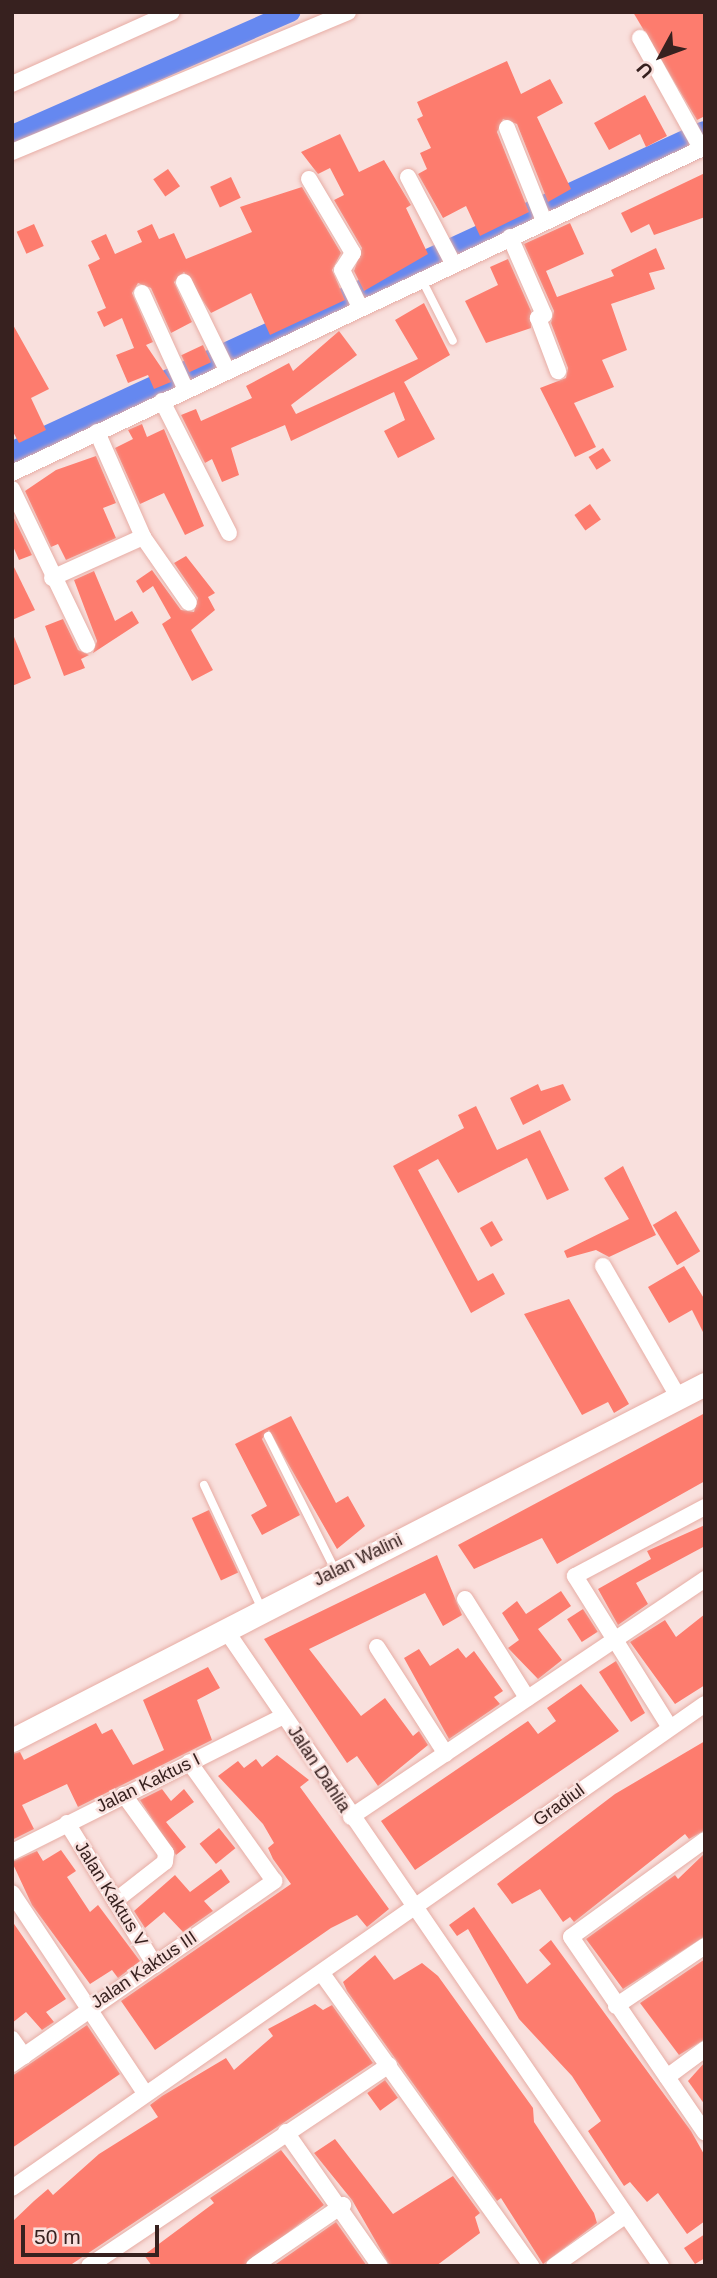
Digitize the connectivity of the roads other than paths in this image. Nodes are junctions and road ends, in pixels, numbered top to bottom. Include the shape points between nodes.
1 (172, 12) edge
2 (348, 12) edge
3 (640, 38) dead end
4 (12, 83) edge
5 (508, 128) dead end
6 (700, 144) edge
7 (12, 152) edge
8 (408, 177) dead end
9 (309, 179) dead end
10 (541, 215) junction
11 (510, 237) junction
12 (450, 258) junction
13 (421, 277) junction
14 (184, 282) dead end
15 (142, 293) dead end
16 (357, 301) junction
17 (453, 341) dead end
18 (224, 363) junction
19 (558, 371) dead end
20 (183, 382) junction
21 (162, 401) junction
22 (97, 432) junction
23 (12, 473) edge
24 (12, 489) edge
25 (229, 533) dead end
26 (143, 537) junction
27 (52, 578) junction
28 (189, 603) dead end
29 (87, 645) dead end
30 (603, 1266) dead end
31 (705, 1384) edge
32 (679, 1398) junction
33 (268, 1436) dead end
34 (204, 1485) dead end
35 (705, 1507) edge
36 (336, 1572) junction
37 (705, 1579) edge
38 (464, 1599) dead end
39 (261, 1607) junction
40 (225, 1629) junction
41 (611, 1641) junction
42 (377, 1647) dead end
43 (527, 1699) junction
44 (705, 1704) edge
45 (284, 1716) junction
46 (669, 1726) junction
47 (12, 1740) edge
48 (446, 1754) junction
49 (189, 1762) junction
50 (124, 1795) junction
51 (351, 1817) junction
52 (67, 1823) junction
53 (705, 1840) edge
54 (12, 1852) edge
55 (12, 1894) edge
56 (116, 1901) junction
57 (415, 1909) junction
58 (705, 1946) edge
59 (155, 1965) junction
60 (323, 1975) junction
61 (616, 2006) junction
62 (88, 2007) junction
63 (12, 2039) edge
64 (705, 2049) edge
65 (18, 2060) edge
66 (389, 2065) junction
67 (667, 2077) junction
68 (145, 2093) junction
69 (286, 2132) junction
70 (705, 2133) edge
71 (12, 2188) edge
72 (343, 2206) junction
73 (626, 2215) junction
74 (89, 2266) edge
75 (254, 2266) edge
76 (380, 2266) edge
77 (530, 2266) edge
78 (554, 2266) edge
79 (661, 2266) edge

1 - 4 street
2 - 7 street
3 - 6 street
5 - 10 street
6 - 10 street
8 - 12 street
9 - 16 street via 353,253 342,270
10 - 11 street
11 - 12 street
11 - 19 street via 544,315 538,318
12 - 13 street
13 - 16 street
13 - 17 lane
14 - 18 street
15 - 20 street
16 - 18 street
18 - 20 street
20 - 21 street
21 - 22 street
21 - 25 street
22 - 23 street
22 - 26 street
24 - 27 street
26 - 27 street
26 - 28 street
27 - 29 street
30 - 32 street
31 - 32 street, Jalan Walini
32 - 36 street, Jalan Walini
33 - 36 lane
34 - 39 lane
35 - 41 street via 577,1573
36 - 39 street, Jalan Walini
37 - 41 street
38 - 43 street
39 - 40 street, Jalan Walini
40 - 45 street, Jalan Dahlia
40 - 47 street, Jalan Walini
41 - 43 street
41 - 46 street
42 - 48 street
43 - 48 street
44 - 46 street, Gradiul
45 - 49 street, Jalan Kaktus I
45 - 51 street, Jalan Dahlia
46 - 57 street, Gradiul
48 - 51 street
49 - 50 street, Jalan Kaktus I
49 - 59 street, Jalan Kaktus III via 274,1877
50 - 52 street, Jalan Kaktus I
50 - 56 street via 166,1853 165,1862
51 - 57 street, Jalan Dahlia
52 - 54 street, Jalan Kaktus I
52 - 56 street, Jalan Kaktus V
53 - 61 street via 575,1929 572,1947
55 - 62 street
56 - 59 street, Jalan Kaktus V
57 - 60 street, Gradiul
57 - 73 street, Jalan Dahlia
58 - 61 street
59 - 62 street, Jalan Kaktus III
60 - 66 street
60 - 68 street, Gradiul
61 - 67 street
62 - 65 street, Jalan Kaktus III
62 - 68 street
63 - 65 street
64 - 67 street
66 - 69 street
66 - 77 street
67 - 70 street
68 - 71 street, Gradiul
69 - 72 street
69 - 74 street
72 - 75 street
72 - 76 street
73 - 78 street
73 - 79 street, Jalan Dahlia

